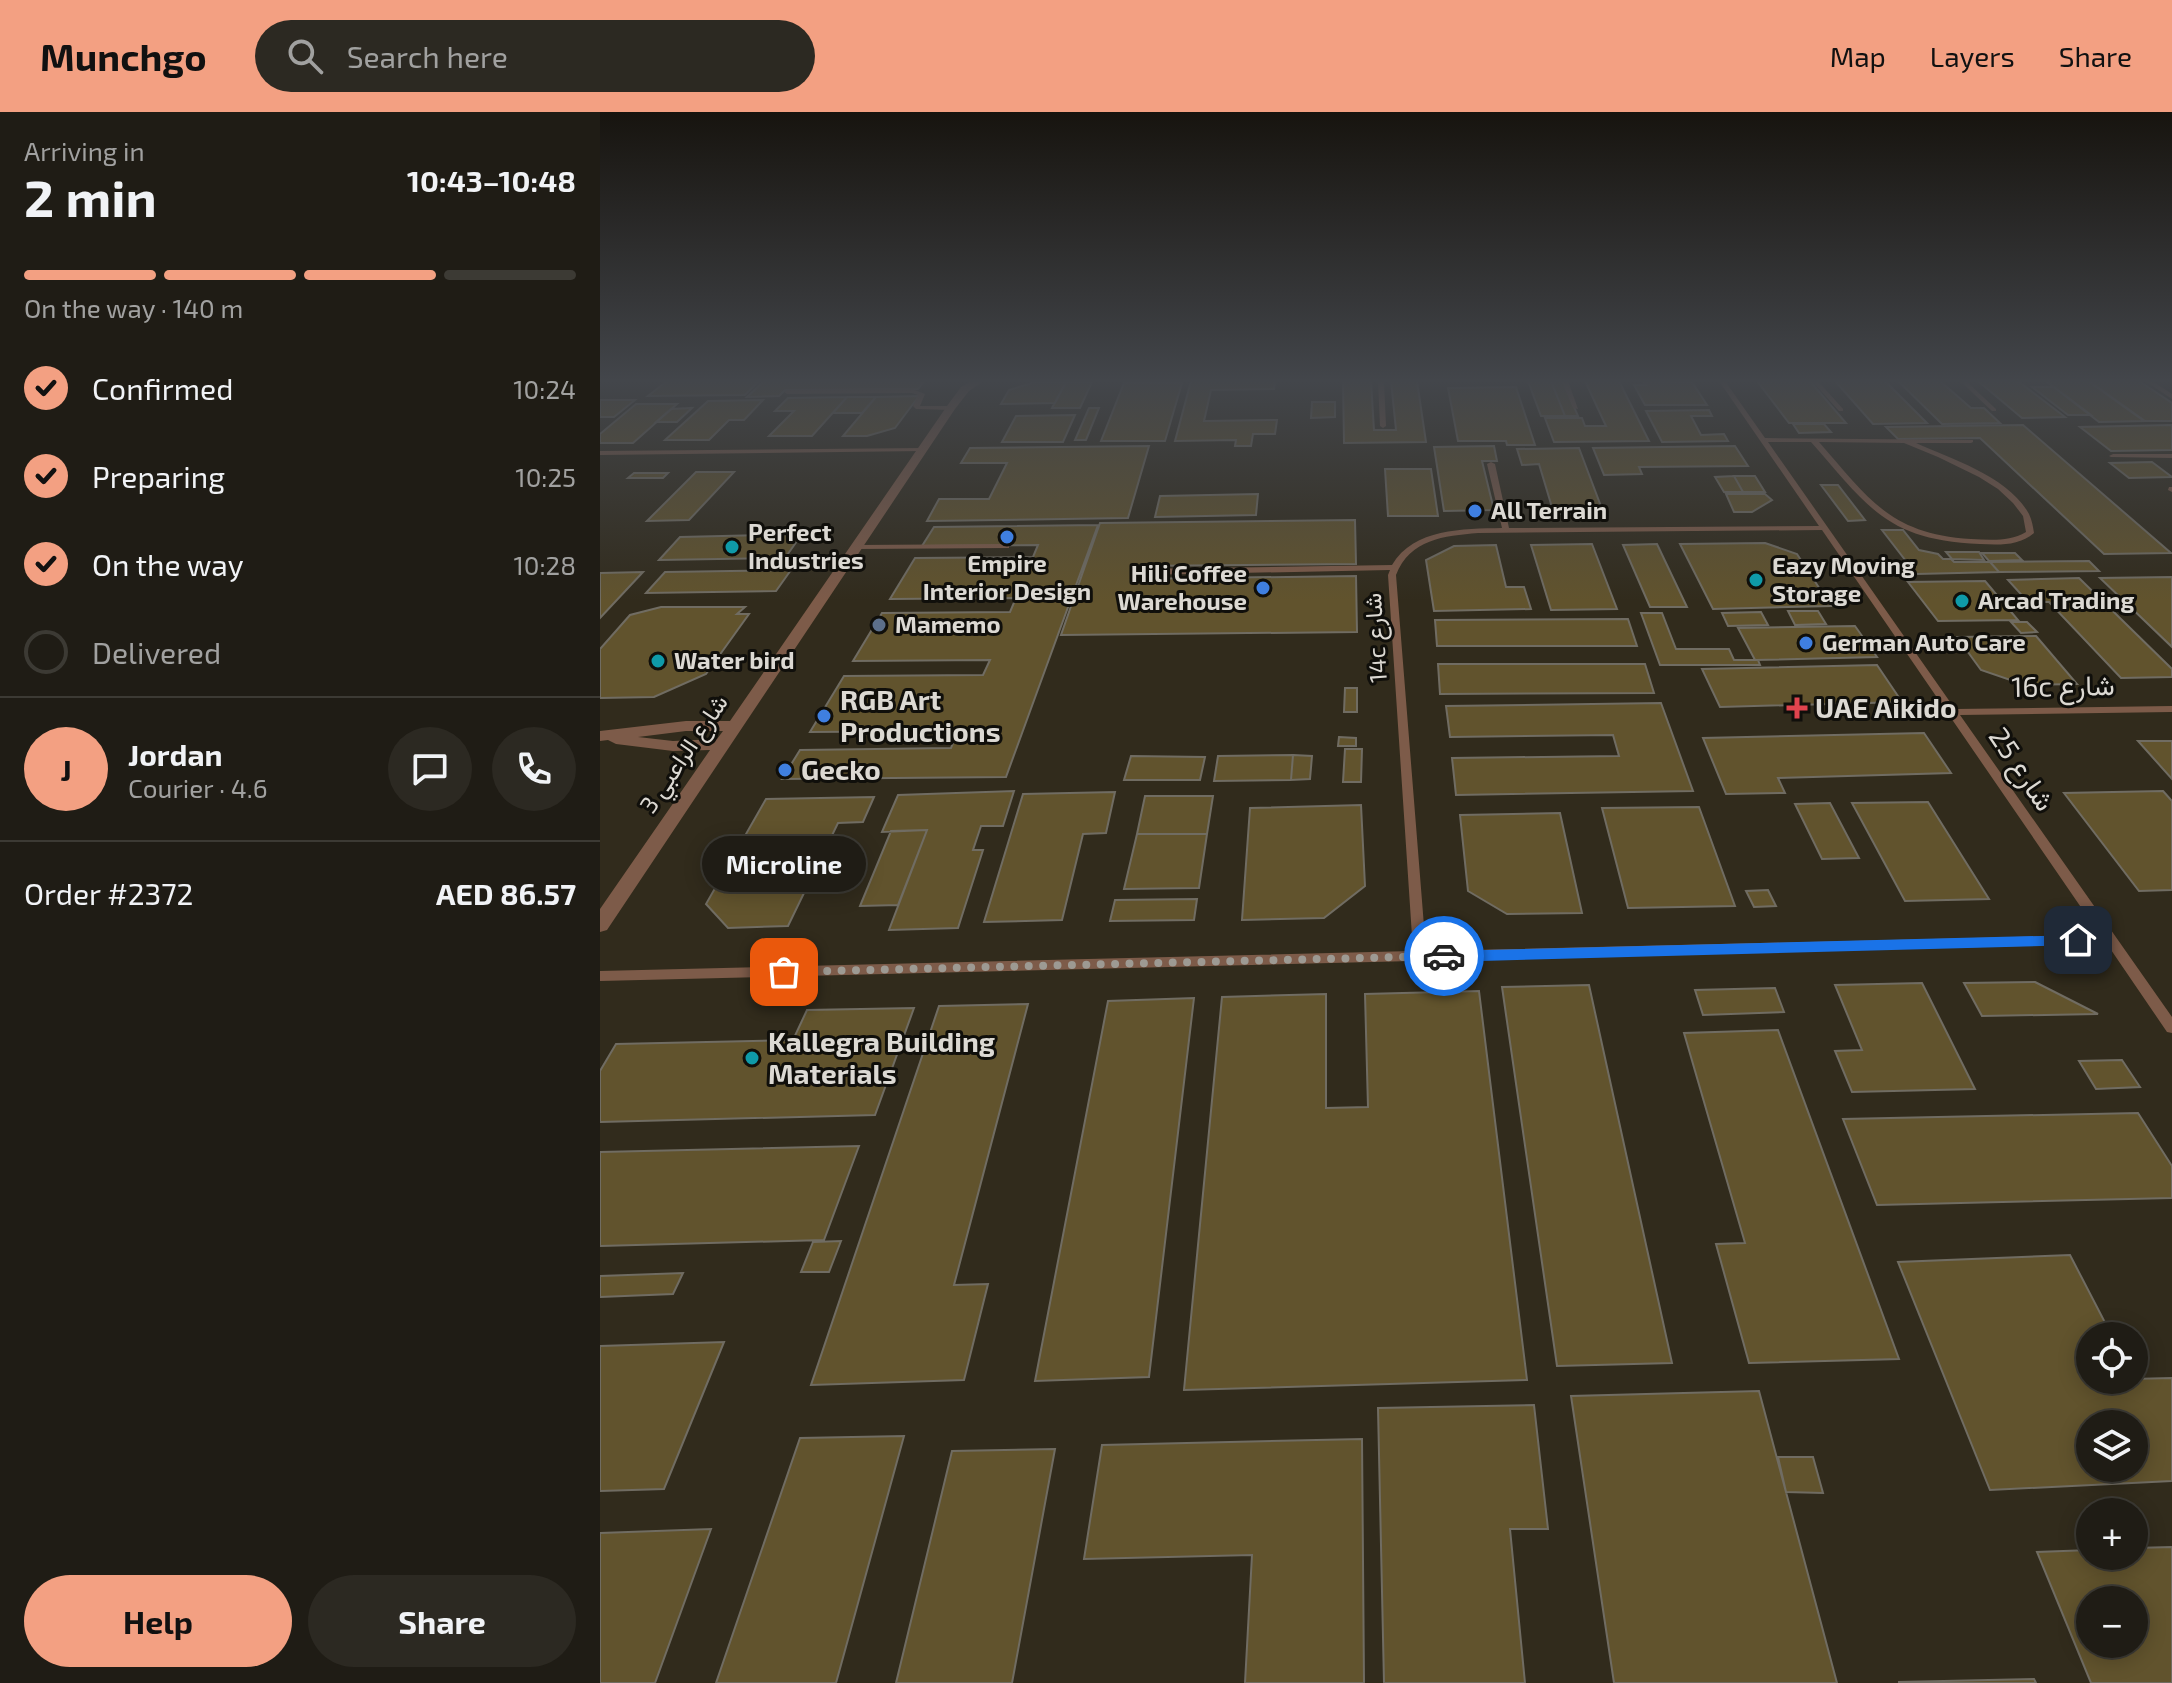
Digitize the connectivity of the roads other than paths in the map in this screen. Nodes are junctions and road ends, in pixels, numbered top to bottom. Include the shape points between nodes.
1 (919, 454) edge
2 (1773, 454) edge
3 (1826, 454) edge
4 (1933, 454) edge
5 (2113, 456) dead end
6 (2159, 456) junction
7 (2172, 456) edge
8 (1491, 464) dead end
9 (2172, 466) edge
10 (1824, 528) junction
11 (1506, 531) junction
12 (1006, 546) dead end
13 (856, 547) junction
14 (1394, 567) junction
15 (1140, 572) dead end
16 (2172, 709) edge
17 (1954, 712) junction
18 (734, 726) junction
19 (602, 736) edge
20 (722, 744) junction
21 (600, 925) edge
22 (2110, 939) junction
23 (1420, 957) junction
24 (600, 976) edge
25 (2172, 1028) edge

1 - 13 street, شارع الراعبي 3
2 - 10 lane, شارع 25
3 - 4 lane via 1876,510 1900,527 1955,542 2010,541 2030,533 2023,509 2008,492
5 - 6 lane
6 - 7 lane
6 - 9 lane
8 - 11 lane
10 - 11 lane, 14c شارع
10 - 17 lane, شارع 25
11 - 14 lane, 14c شارع via 1435,537 1412,547
12 - 13 lane
13 - 18 street, شارع الراعبي 3
14 - 15 lane
14 - 23 lane, 14c شارع
16 - 17 lane, 16c شارع
17 - 22 lane, شارع 25
18 - 19 street
18 - 20 street, شارع الراعبي 3
19 - 20 street via 650,745
20 - 21 street, شارع الراعبي 3
22 - 23 lane
22 - 25 lane, شارع 25
23 - 24 lane

